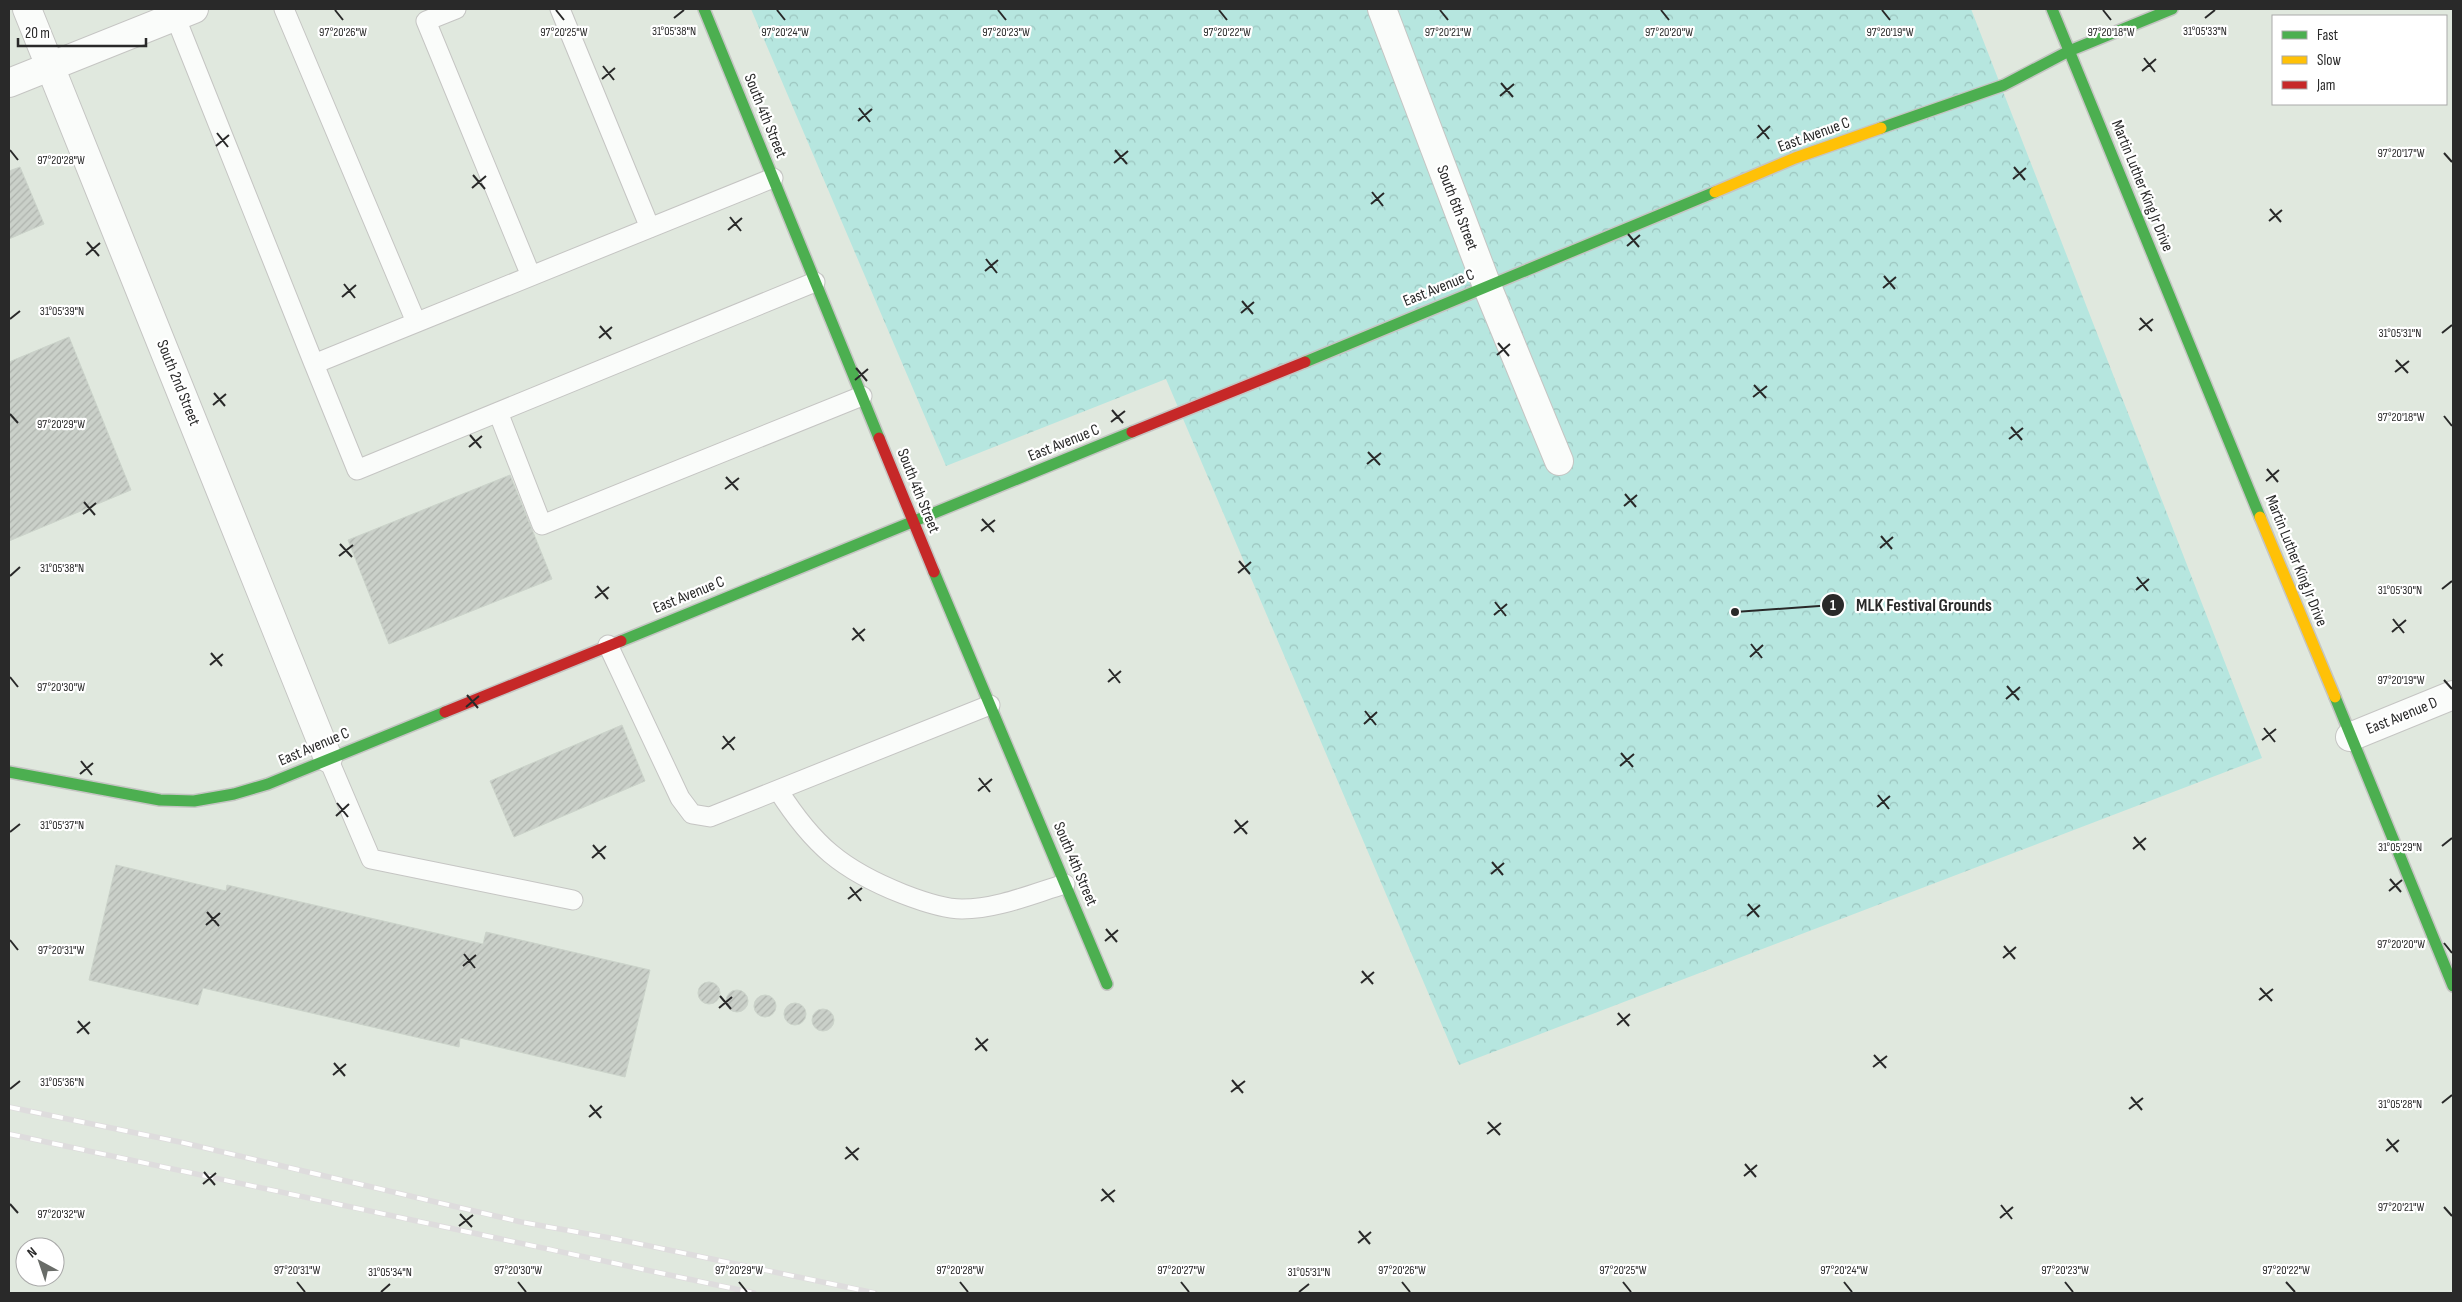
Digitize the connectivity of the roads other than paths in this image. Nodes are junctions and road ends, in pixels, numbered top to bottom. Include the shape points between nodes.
1 (27, 9) edge
2 (284, 9) edge
3 (456, 9) edge
4 (560, 9) edge
5 (704, 9) edge
6 (1382, 9) edge
7 (2052, 9) edge
8 (2172, 9) edge
9 (185, 13) edge
10 (2069, 51) junction
11 (51, 66) junction
12 (9, 83) edge
13 (773, 178) junction
14 (650, 228) junction
15 (531, 276) junction
16 (815, 282) junction
17 (1487, 286) junction
18 (416, 322) junction
19 (314, 364) junction
20 (862, 396) junction
21 (498, 412) junction
22 (1559, 461) dead end
23 (913, 522) junction
24 (608, 645) junction
25 (2453, 695) edge
26 (990, 706) junction
27 (2350, 737) junction
28 (328, 758) junction
29 (9, 772) edge
30 (778, 790) junction
31 (1065, 884) junction
32 (573, 900) dead end
33 (1107, 984) dead end
34 (2453, 986) edge

1 - 11 street, South 2nd Street
2 - 18 lane
3 - 15 lane via 426,21
4 - 14 lane
5 - 13 street, South 4th Street
6 - 17 street, South 6th Street
7 - 10 street, Martin Luther King Jr Drive
8 - 10 street, East Avenue C
9 - 11 street
9 - 19 lane
10 - 17 street, East Avenue C via 2004,85 1795,158
10 - 27 street, Martin Luther King Jr Drive
11 - 12 street
11 - 28 street, South 2nd Street
13 - 14 lane
13 - 16 street, South 4th Street
14 - 15 lane
15 - 18 lane
16 - 20 street, South 4th Street
16 - 21 lane
17 - 22 street, South 6th Street
17 - 23 street, East Avenue C
18 - 19 lane
19 - 21 lane via 357,470
20 - 21 lane via 542,524
20 - 23 street, South 4th Street
23 - 24 street, East Avenue C
23 - 26 street, South 4th Street
24 - 28 street, East Avenue C
24 - 30 lane via 680,798 692,814 710,816
25 - 27 street, East Avenue D
26 - 30 lane
26 - 31 street, South 4th Street
27 - 34 street, Martin Luther King Jr Drive
28 - 29 street, East Avenue C via 251,789 194,801 160,800
28 - 32 lane via 371,859
30 - 31 lane via 800,824 823,848 850,869 879,885 922,902 961,909 999,904
31 - 33 street, South 4th Street

